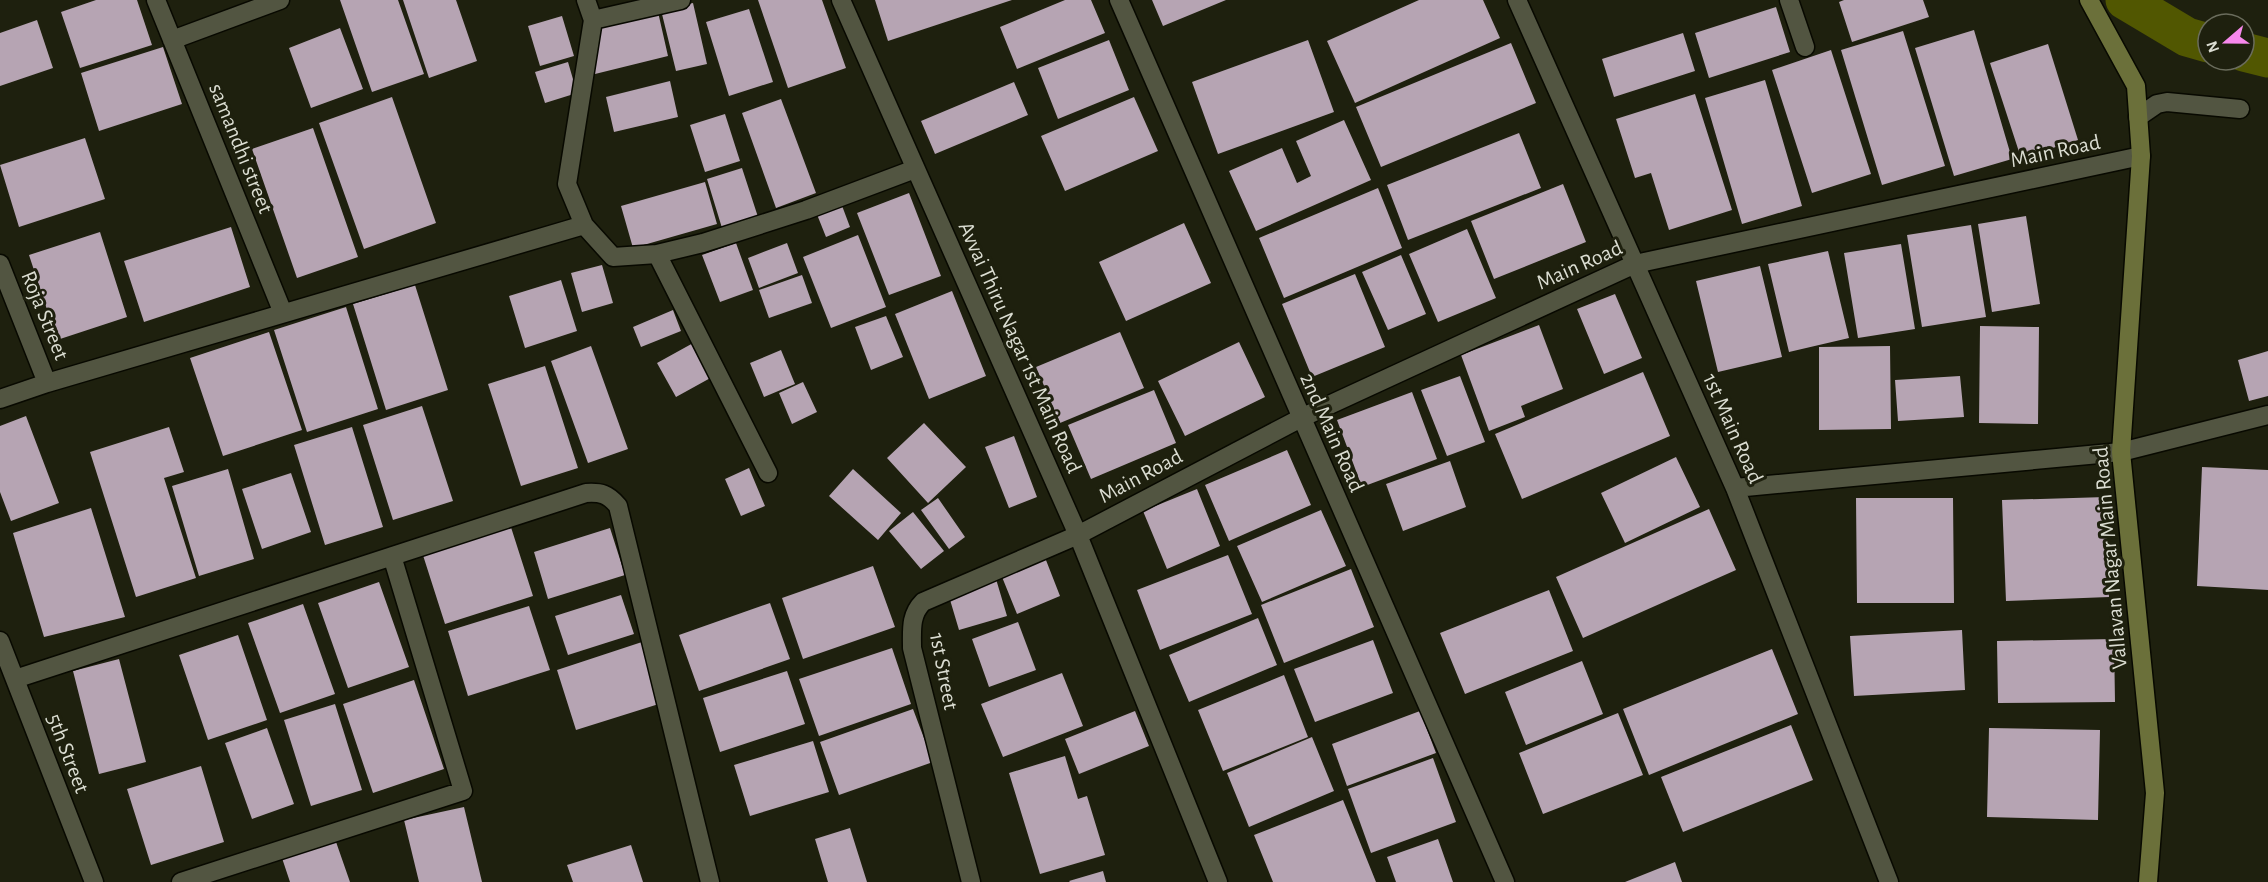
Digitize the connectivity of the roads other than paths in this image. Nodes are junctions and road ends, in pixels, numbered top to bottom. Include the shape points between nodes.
1 (156, 0) edge
2 (279, 0) edge
3 (586, 0) edge
4 (681, 0) edge
5 (841, 0) edge
6 (1119, 0) edge
7 (1517, 0) edge
8 (1789, 0) edge
9 (2089, 0) edge
10 (593, 20) junction
11 (172, 40) junction
12 (1805, 47) dead end
13 (2240, 109) dead end
14 (2138, 117) junction
15 (2141, 156) junction
16 (915, 168) junction
17 (584, 225) junction
18 (657, 254) junction
19 (0, 264) edge
20 (1635, 264) junction
21 (283, 313) junction
22 (47, 383) junction
23 (0, 399) edge
24 (2268, 415) edge
25 (1301, 418) junction
26 (2121, 452) junction
27 (768, 473) dead end
28 (1735, 488) junction
29 (1078, 535) junction
30 (392, 556) junction
31 (0, 641) edge
32 (15, 679) junction
33 (968, 881) edge
34 (94, 882) edge
35 (181, 882) edge
36 (710, 882) edge
37 (1218, 882) edge
38 (1505, 882) edge
39 (1889, 882) edge
40 (2148, 882) edge

1 - 11 street, samandhi street
2 - 11 street
3 - 10 street
4 - 10 street
5 - 16 street, Avvai Thiru Nagar 1st Main Road
6 - 25 street, 2nd Main Road
7 - 20 street, 1st Main Road
8 - 12 street
9 - 14 street, Vallavan Nagar Main Road via 2136,86
10 - 17 street via 567,184
11 - 21 street, samandhi street
13 - 14 street via 2167,102
14 - 15 street, Vallavan Nagar Main Road
15 - 20 street, Main Road
15 - 26 street, Vallavan Nagar Main Road
16 - 18 street via 806,210
16 - 29 street, Avvai Thiru Nagar 1st Main Road
17 - 18 street via 612,257
17 - 21 street
18 - 27 street
19 - 22 street, Roja Street
20 - 25 street, Main Road
20 - 28 street, 1st Main Road
21 - 22 street
22 - 23 street
24 - 26 street
25 - 29 street, Main Road
25 - 38 street, 2nd Main Road
26 - 28 street
26 - 40 street, Vallavan Nagar Main Road via 2155,793
28 - 39 street, 1st Main Road
29 - 33 street, 1st Street via 923,602 915,610 912,648
29 - 37 street, Avvai Thiru Nagar 1st Main Road
30 - 32 street
30 - 35 street via 463,791
30 - 36 street via 586,493 600,492 611,497 618,506
31 - 32 street, 5th Street
32 - 34 street, 5th Street

